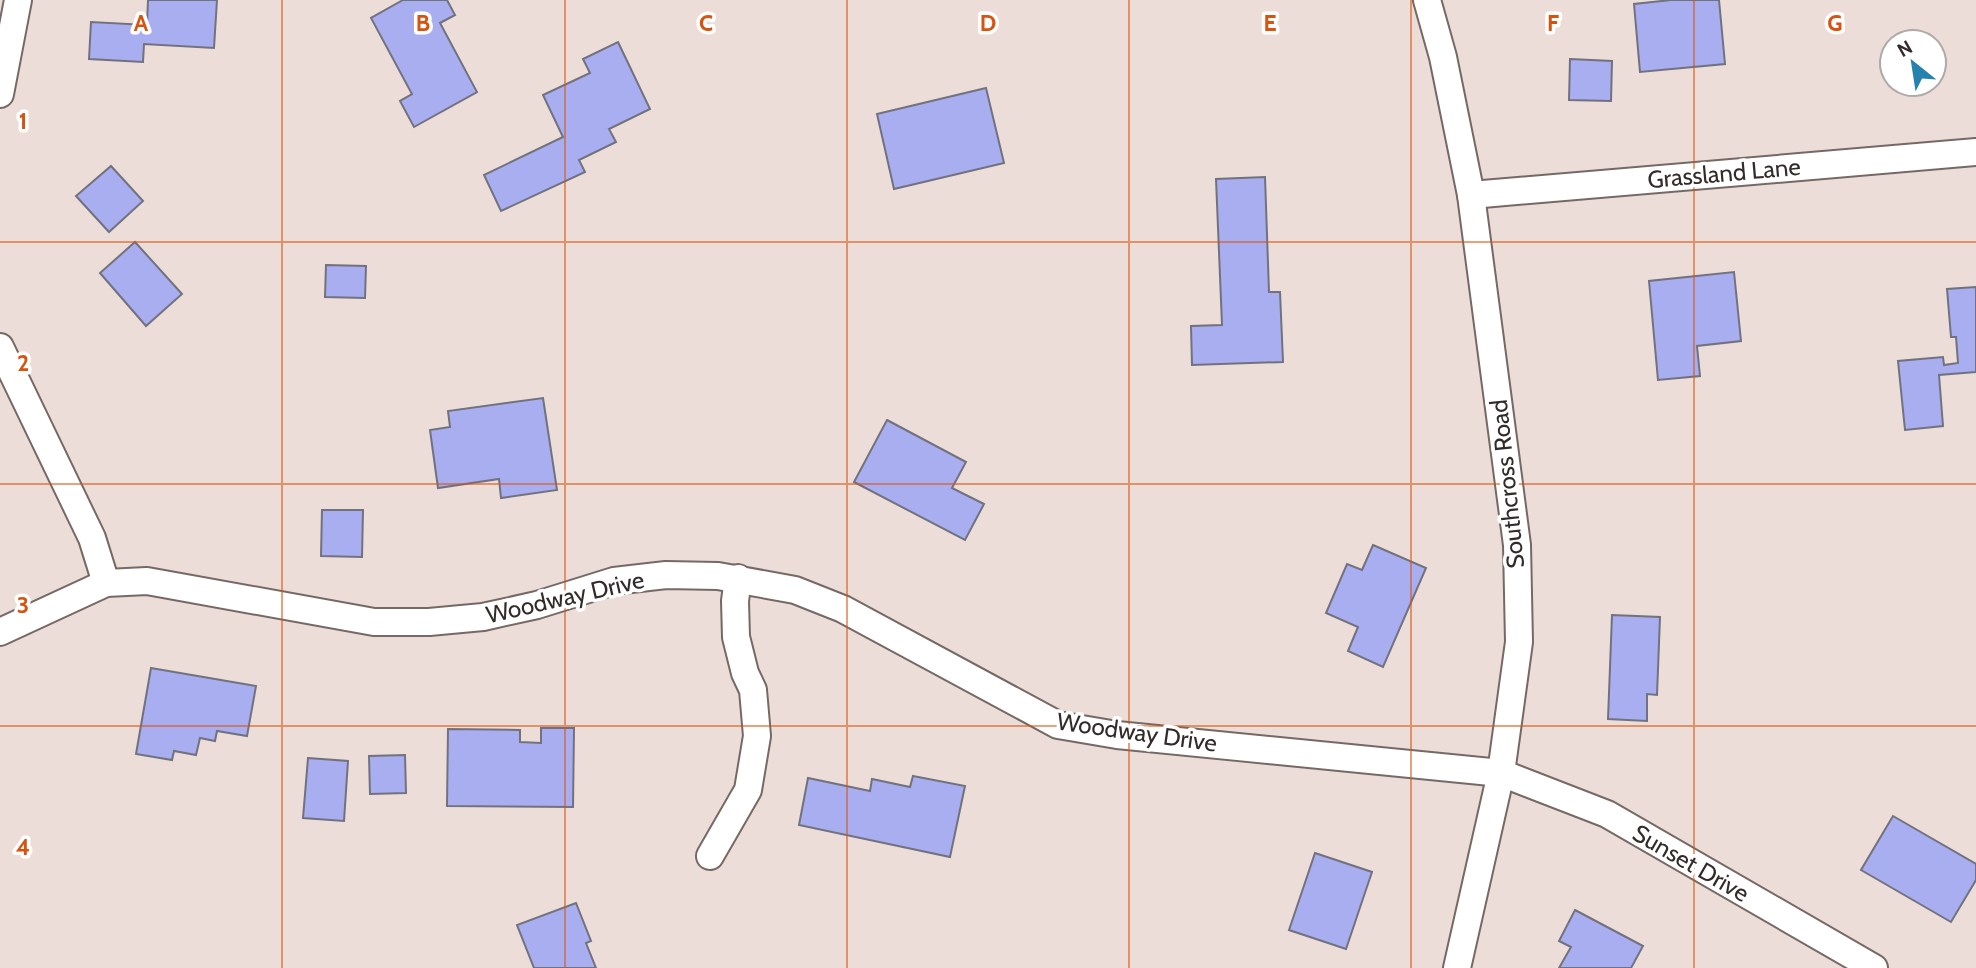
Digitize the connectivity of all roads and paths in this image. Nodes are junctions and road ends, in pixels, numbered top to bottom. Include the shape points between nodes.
1 (18, 0) edge
2 (1427, 0) edge
3 (0, 94) edge
4 (1976, 152) edge
5 (1471, 195) junction
6 (0, 347) edge
7 (738, 578) junction
8 (106, 583) junction
9 (0, 632) edge
10 (1501, 773) junction
11 (710, 856) dead end
12 (1457, 968) edge
13 (1874, 968) edge

1 - 3 street
2 - 5 street, Southcross Road
4 - 5 street, Grassland Lane
5 - 10 street, Southcross Road via 1517,545 1519,642
6 - 8 street via 92,538
7 - 8 street, Woodway Drive via 666,575 614,581 484,617 429,622 374,622 147,582
7 - 10 street, Woodway Drive via 794,590 843,609 1058,725
7 - 11 street via 736,638 753,690 757,736 748,790
8 - 9 street
10 - 12 street, Southcross Road
10 - 13 street, Sunset Drive via 1606,814

